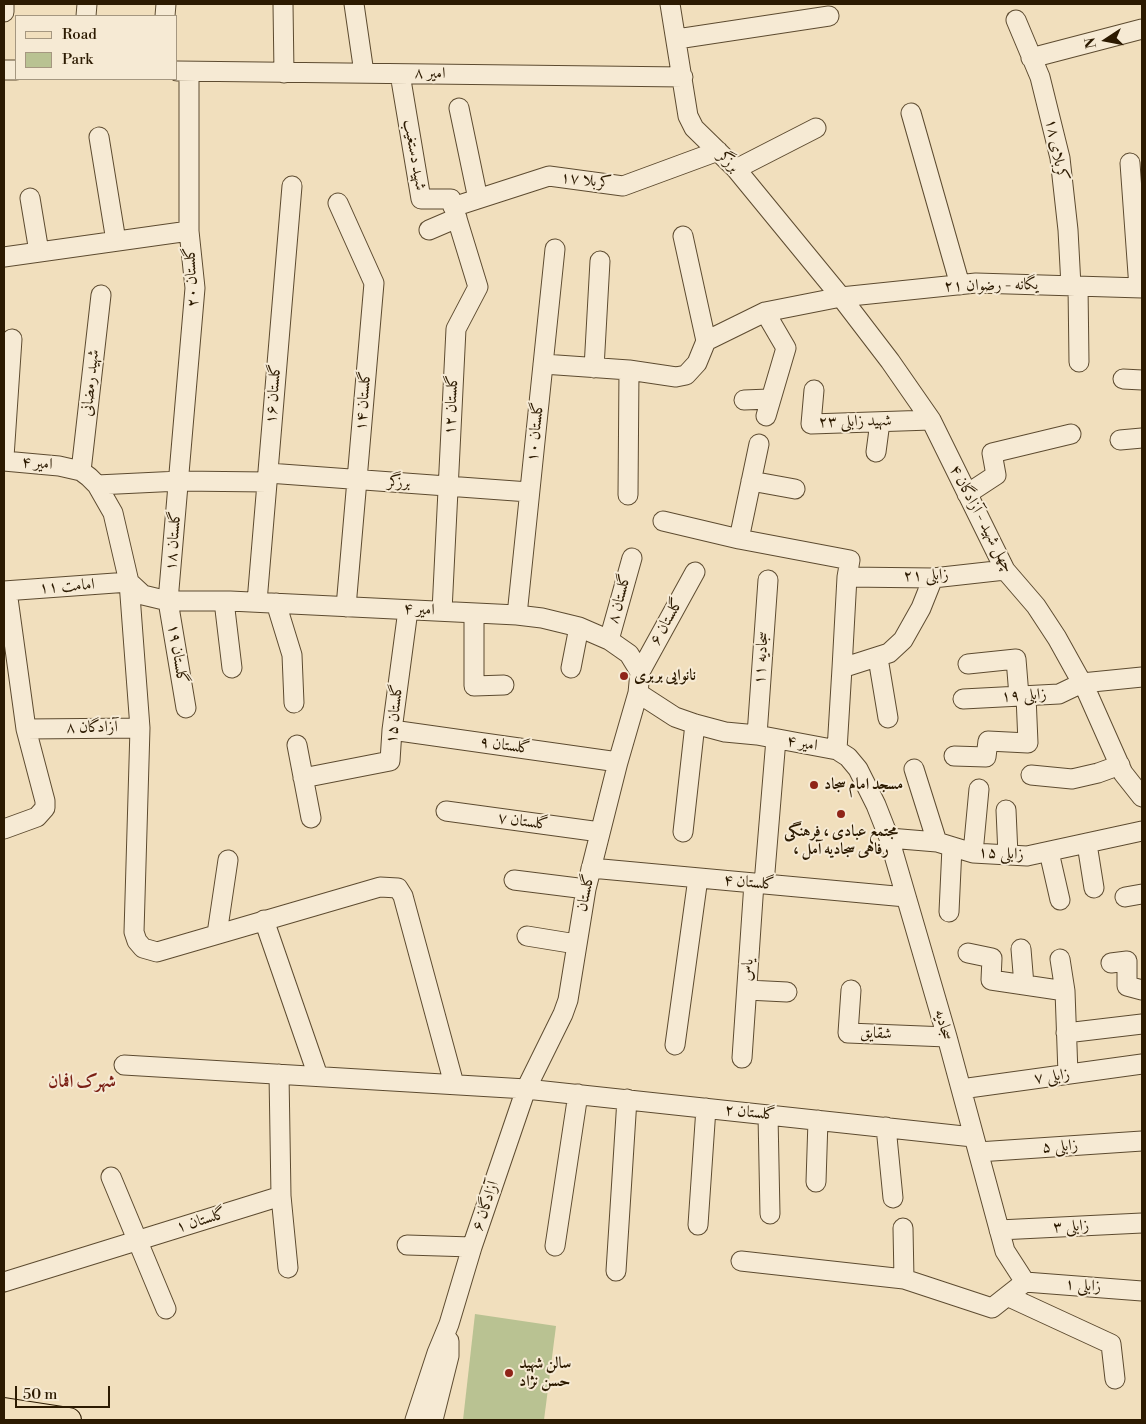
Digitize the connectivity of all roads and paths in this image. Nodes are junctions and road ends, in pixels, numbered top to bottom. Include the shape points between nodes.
1 (4, 4) edge
2 (282, 4) edge
3 (354, 4) edge
4 (670, 4) edge
5 (4, 12) edge
6 (829, 16) dead end
7 (1016, 20) dead end
8 (1142, 29) edge
9 (676, 39) junction
10 (1031, 58) junction
11 (182, 71) edge
12 (284, 72) junction
13 (364, 73) junction
14 (400, 74) junction
15 (683, 77) junction
16 (460, 108) dead end
17 (912, 113) dead end
18 (816, 128) dead end
19 (98, 137) dead end
20 (718, 151) junction
21 (1130, 163) dead end
22 (736, 169) junction
23 (292, 186) dead end
24 (30, 198) dead end
25 (478, 199) junction
26 (338, 204) dead end
27 (455, 213) junction
28 (429, 230) dead end
29 (189, 231) junction
30 (683, 236) dead end
31 (116, 242) junction
32 (555, 249) dead end
33 (39, 252) junction
34 (4, 257) edge
35 (600, 261) dead end
36 (960, 285) junction
37 (1074, 286) junction
38 (1141, 288) edge
39 (101, 295) dead end
40 (841, 297) junction
41 (765, 312) junction
42 (12, 338) dead end
43 (706, 341) junction
44 (1079, 362) dead end
45 (543, 364) junction
46 (594, 368) junction
47 (7, 369) edge
48 (630, 370) junction
49 (1123, 379) dead end
50 (1142, 380) edge
51 (814, 390) dead end
52 (744, 400) dead end
53 (931, 420) junction
54 (880, 422) junction
55 (1071, 434) dead end
56 (1142, 438) edge
57 (1120, 440) dead end
58 (759, 444) dead end
59 (876, 452) dead end
60 (4, 457) edge
61 (4, 461) edge
62 (81, 471) junction
63 (267, 478) junction
64 (358, 480) junction
65 (180, 481) junction
66 (752, 481) junction
67 (97, 485) junction
68 (448, 486) junction
69 (795, 489) dead end
70 (530, 492) junction
71 (967, 494) junction
72 (628, 495) dead end
73 (663, 521) dead end
74 (739, 539) junction
75 (632, 558) dead end
76 (1005, 570) junction
77 (695, 572) dead end
78 (847, 577) junction
79 (933, 578) junction
80 (768, 580) dead end
81 (130, 582) junction
82 (5, 591) edge
83 (168, 600) junction
84 (224, 601) junction
85 (257, 602) junction
86 (276, 603) junction
87 (346, 607) junction
88 (408, 610) junction
89 (442, 611) junction
90 (474, 613) junction
91 (517, 615) junction
92 (578, 627) junction
93 (609, 640) junction
94 (8, 641) edge
95 (878, 658) junction
96 (968, 664) dead end
97 (232, 668) dead end
98 (571, 668) dead end
99 (842, 668) junction
100 (640, 672) junction
101 (1142, 676) edge
102 (1082, 683) junction
103 (504, 685) dead end
104 (638, 693) junction
105 (1022, 696) junction
106 (12, 698) edge
107 (964, 699) dead end
108 (294, 703) dead end
109 (186, 708) dead end
110 (888, 718) dead end
111 (695, 724) junction
112 (140, 728) junction
113 (26, 729) junction
114 (392, 730) junction
115 (757, 735) junction
116 (776, 740) junction
117 (297, 745) dead end
118 (836, 750) junction
119 (954, 756) dead end
120 (618, 762) junction
121 (1120, 765) junction
122 (858, 769) joint
123 (914, 769) dead end
124 (1031, 775) dead end
125 (303, 778) junction
126 (979, 789) dead end
127 (1142, 797) edge
128 (1006, 810) dead end
129 (446, 811) dead end
130 (310, 818) dead end
131 (4, 829) edge
132 (1142, 831) edge
133 (600, 832) junction
134 (683, 832) dead end
135 (889, 838) junction
136 (1087, 844) junction
137 (944, 845) junction
138 (1049, 852) junction
139 (973, 853) junction
140 (1008, 855) junction
141 (228, 860) dead end
142 (591, 868) junction
143 (698, 878) junction
144 (514, 880) dead end
145 (759, 884) junction
146 (1094, 888) dead end
147 (586, 889) junction
148 (906, 897) junction
149 (1060, 900) dead end
150 (949, 912) dead end
151 (264, 920) junction
152 (217, 934) junction
153 (527, 936) dead end
154 (576, 944) junction
155 (1021, 950) dead end
156 (968, 953) dead end
157 (1060, 959) dead end
158 (1111, 963) dead end
159 (1024, 985) junction
160 (746, 990) junction
161 (851, 990) dead end
162 (1142, 990) edge
163 (1065, 991) junction
164 (787, 992) dead end
165 (1142, 1024) edge
166 (1066, 1033) junction
167 (947, 1037) junction
168 (675, 1046) dead end
169 (742, 1058) dead end
170 (1142, 1064) edge
171 (124, 1065) dead end
172 (279, 1074) junction
173 (1068, 1074) junction
174 (318, 1076) junction
175 (454, 1084) junction
176 (526, 1089) junction
177 (961, 1089) junction
178 (578, 1094) junction
179 (627, 1100) junction
180 (706, 1108) junction
181 (768, 1115) junction
182 (818, 1120) junction
183 (886, 1127) junction
184 (1142, 1141) edge
185 (976, 1144) junction
186 (111, 1177) dead end
187 (816, 1182) dead end
188 (281, 1196) junction
189 (893, 1198) dead end
190 (770, 1214) dead end
191 (1142, 1223) edge
192 (698, 1225) dead end
193 (903, 1228) dead end
194 (999, 1230) junction
195 (138, 1240) junction
196 (407, 1245) dead end
197 (555, 1246) dead end
198 (472, 1247) junction
199 (741, 1262) dead end
200 (288, 1268) dead end
201 (616, 1271) dead end
202 (904, 1279) junction
203 (4, 1282) edge
204 (1025, 1282) junction
205 (1142, 1291) edge
206 (1007, 1296) junction
207 (166, 1309) dead end
208 (450, 1324) junction
209 (1115, 1378) dead end
210 (4, 1410) edge
211 (58, 1419) edge
212 (415, 1420) edge
213 (433, 1420) edge

1 - 5 street
2 - 12 street
3 - 13 street
4 - 9 street, برزگر
6 - 9 street
7 - 10 street, کربلای ۱۸
8 - 10 street
9 - 15 street, برزگر
10 - 37 street, کربلای ۱۸ via 1045,93 1060,158
11 - 12 street, امیر ۸
11 - 29 street, گلستان ۲۰
12 - 13 street, امیر ۸
13 - 14 street, امیر ۸
14 - 15 street, امیر ۸
14 - 27 street, شهید دستغیب via 421,199 451,199
15 - 20 street, برزگر via 691,122
16 - 25 street
17 - 36 street
18 - 22 street
19 - 31 street
20 - 22 street, برزگر
20 - 25 street, کربلا ۱۷ via 623,186 549,176
21 - 38 street
22 - 40 street, برزگر
23 - 63 street, گلستان ۱۶
24 - 33 street
25 - 27 street, کربلا ۱۷
26 - 64 street, گلستان ۱۴ via 374,284
27 - 28 street, کربلا ۱۷
27 - 68 street, گلستان ۱۲ via 478,288 456,329
29 - 31 street
29 - 65 street, گلستان ۲۰ via 195,288
30 - 43 street
31 - 33 street
32 - 45 street, گلستان ۱۰
33 - 34 street
35 - 46 street
36 - 37 street, یگانه - رضوان ۲۱
36 - 40 street, یگانه - رضوان ۲۱
37 - 38 street, یگانه - رضوان ۲۱
37 - 44 street, کربلای ۱۸
39 - 62 street, شهید رمضانی
40 - 41 street, یگانه - رضوان ۲۱
40 - 53 street, چهل شهید - آزادگان ۴
41 - 43 street, یگانه - رضوان ۲۱
41 - 52 street via 786,348 768,407
42 - 47 street
43 - 48 street via 697,363 686,374 676,377
45 - 46 street
45 - 70 street, گلستان ۱۰
46 - 48 street
47 - 60 street
48 - 72 street
49 - 50 street
51 - 54 street, شهید زابلی ۲۳ via 811,424
53 - 54 street, شهید زابلی ۲۳
53 - 71 street, چهل شهید - آزادگان ۴
54 - 59 street
55 - 71 street via 992,453 996,475
56 - 57 street
58 - 66 street
61 - 62 street, امیر ۴
62 - 67 street, امیر ۴
63 - 64 street, برزگر
63 - 65 street, برزگر
63 - 85 street, گلستان ۱۶
64 - 68 street, برزگر
64 - 87 street, گلستان ۱۴
65 - 67 street, برزگر
65 - 83 street, گلستان ۱۸
66 - 69 street
66 - 74 street
67 - 81 street, امیر ۴ via 113,513
68 - 70 street, برزگر
68 - 89 street, گلستان ۱۲
70 - 91 street, گلستان ۱۰
71 - 76 street, چهل شهید - آزادگان ۴
73 - 74 street
74 - 78 street via 850,560
75 - 93 street, گلستان ۸
76 - 79 street, زابلی ۲۱
76 - 102 street, چهل شهید - آزادگان ۴ via 1036,606
77 - 100 street, گلستان ۶
78 - 79 street, زابلی ۲۱
78 - 99 street
79 - 95 street via 903,640
80 - 115 street, سجادیه ۱۱
81 - 82 street, امامت ۱۱
81 - 83 street, امیر ۴ via 143,595
81 - 112 street, آزادگان ۸
82 - 94 street
83 - 84 street, امیر ۴
83 - 109 street, گلستان ۱۹
84 - 85 street, امیر ۴
84 - 97 street
85 - 86 street, امیر ۴
86 - 87 street, امیر ۴
86 - 108 street via 292,655
87 - 88 street, امیر ۴
88 - 89 street, امیر ۴
88 - 114 street, گلستان ۱۵
89 - 90 street, امیر ۴
90 - 91 street, امیر ۴
90 - 103 street via 474,686
91 - 92 street, امیر ۴
92 - 93 street, امیر ۴
92 - 98 street
93 - 100 street, امیر ۴ via 629,654
94 - 106 street
95 - 99 street
95 - 110 street
96 - 105 street via 1016,659
99 - 118 street
100 - 104 street
101 - 102 street, زابلی ۱۹
102 - 105 street, زابلی ۱۹ via 1059,694
102 - 121 street, چهل شهید - آزادگان ۴
104 - 111 street, امیر ۴ via 675,717
104 - 120 street, گلستان
105 - 107 street, زابلی ۱۹
105 - 119 street via 1028,743 988,741 986,757
106 - 113 street
111 - 115 street, امیر ۴ via 725,732
111 - 134 street
112 - 113 street, آزادگان ۸
112 - 152 street via 134,932 137,941 143,948 157,952
113 - 131 street via 45,808 37,817
114 - 120 street, گلستان ۹
114 - 125 street, گلستان ۱۵ via 390,761
115 - 116 street, امیر ۴
116 - 118 street, امیر ۴
116 - 145 street, یاس
117 - 125 street
118 - 122 street, امیر ۴ via 848,757
120 - 133 street, گلستان
121 - 124 street via 1072,778
121 - 127 street, چهل شهید - آزادگان ۴
122 - 135 street, سجادیه
123 - 137 street
125 - 130 street
126 - 139 street
128 - 140 street
129 - 133 street, گلستان ۷
132 - 136 street, زابلی ۱۵
133 - 142 street, گلستان
135 - 137 street, زابلی ۱۵
135 - 148 street, سجادیه
136 - 138 street, زابلی ۱۵
136 - 146 street
137 - 139 street, زابلی ۱۵
137 - 150 street
138 - 140 street, زابلی ۱۵
138 - 149 street
139 - 140 street, زابلی ۱۵
141 - 152 street
142 - 143 street, گلستان ۴
142 - 147 street, گلستان
143 - 145 street, گلستان ۴
143 - 168 street
144 - 147 street
145 - 148 street, گلستان ۴
145 - 160 street, یاس
147 - 154 street, گلستان
148 - 167 street, سجادیه
151 - 152 street
151 - 174 street
151 - 175 street via 380,887 398,888 403,896
153 - 154 street
154 - 176 street, گلستان via 568,1000
155 - 159 street
156 - 159 street via 992,958 991,980
157 - 163 street
158 - 162 street via 1127,961 1127,986
159 - 163 street
160 - 164 street
160 - 169 street, یاس
161 - 167 street, شقایق via 848,1033
163 - 166 street
165 - 166 street
166 - 173 street
167 - 177 street, سجادیه
170 - 173 street, زابلی ۷
171 - 172 street
172 - 174 street
172 - 188 street
173 - 177 street, زابلی ۷
174 - 175 street
175 - 176 street
176 - 178 street, گلستان ۲
176 - 198 street, آزادگان ۶
177 - 185 street, سجادیه
178 - 179 street, گلستان ۲
178 - 197 street
179 - 180 street, گلستان ۲
179 - 201 street
180 - 181 street, گلستان ۲
180 - 192 street
181 - 182 street, گلستان ۲
181 - 190 street
182 - 183 street, گلستان ۲
182 - 187 street
183 - 185 street, گلستان ۲
183 - 189 street
184 - 185 street, زابلی ۵
185 - 194 street, سجادیه
186 - 195 street
188 - 195 street, گلستان ۱
188 - 200 street
191 - 194 street, زابلی ۳
193 - 202 street
194 - 204 street, سجادیه via 1005,1251
195 - 203 street, گلستان ۱
195 - 207 street
196 - 198 street
198 - 208 street, آزادگان ۶
199 - 202 street
202 - 206 street via 992,1308
204 - 205 street, زابلی ۱
204 - 206 street
206 - 209 street via 1111,1344
208 - 212 street, آزادگان ۶
208 - 213 street, آزادگان ۶ via 449,1356
210 - 211 main road

